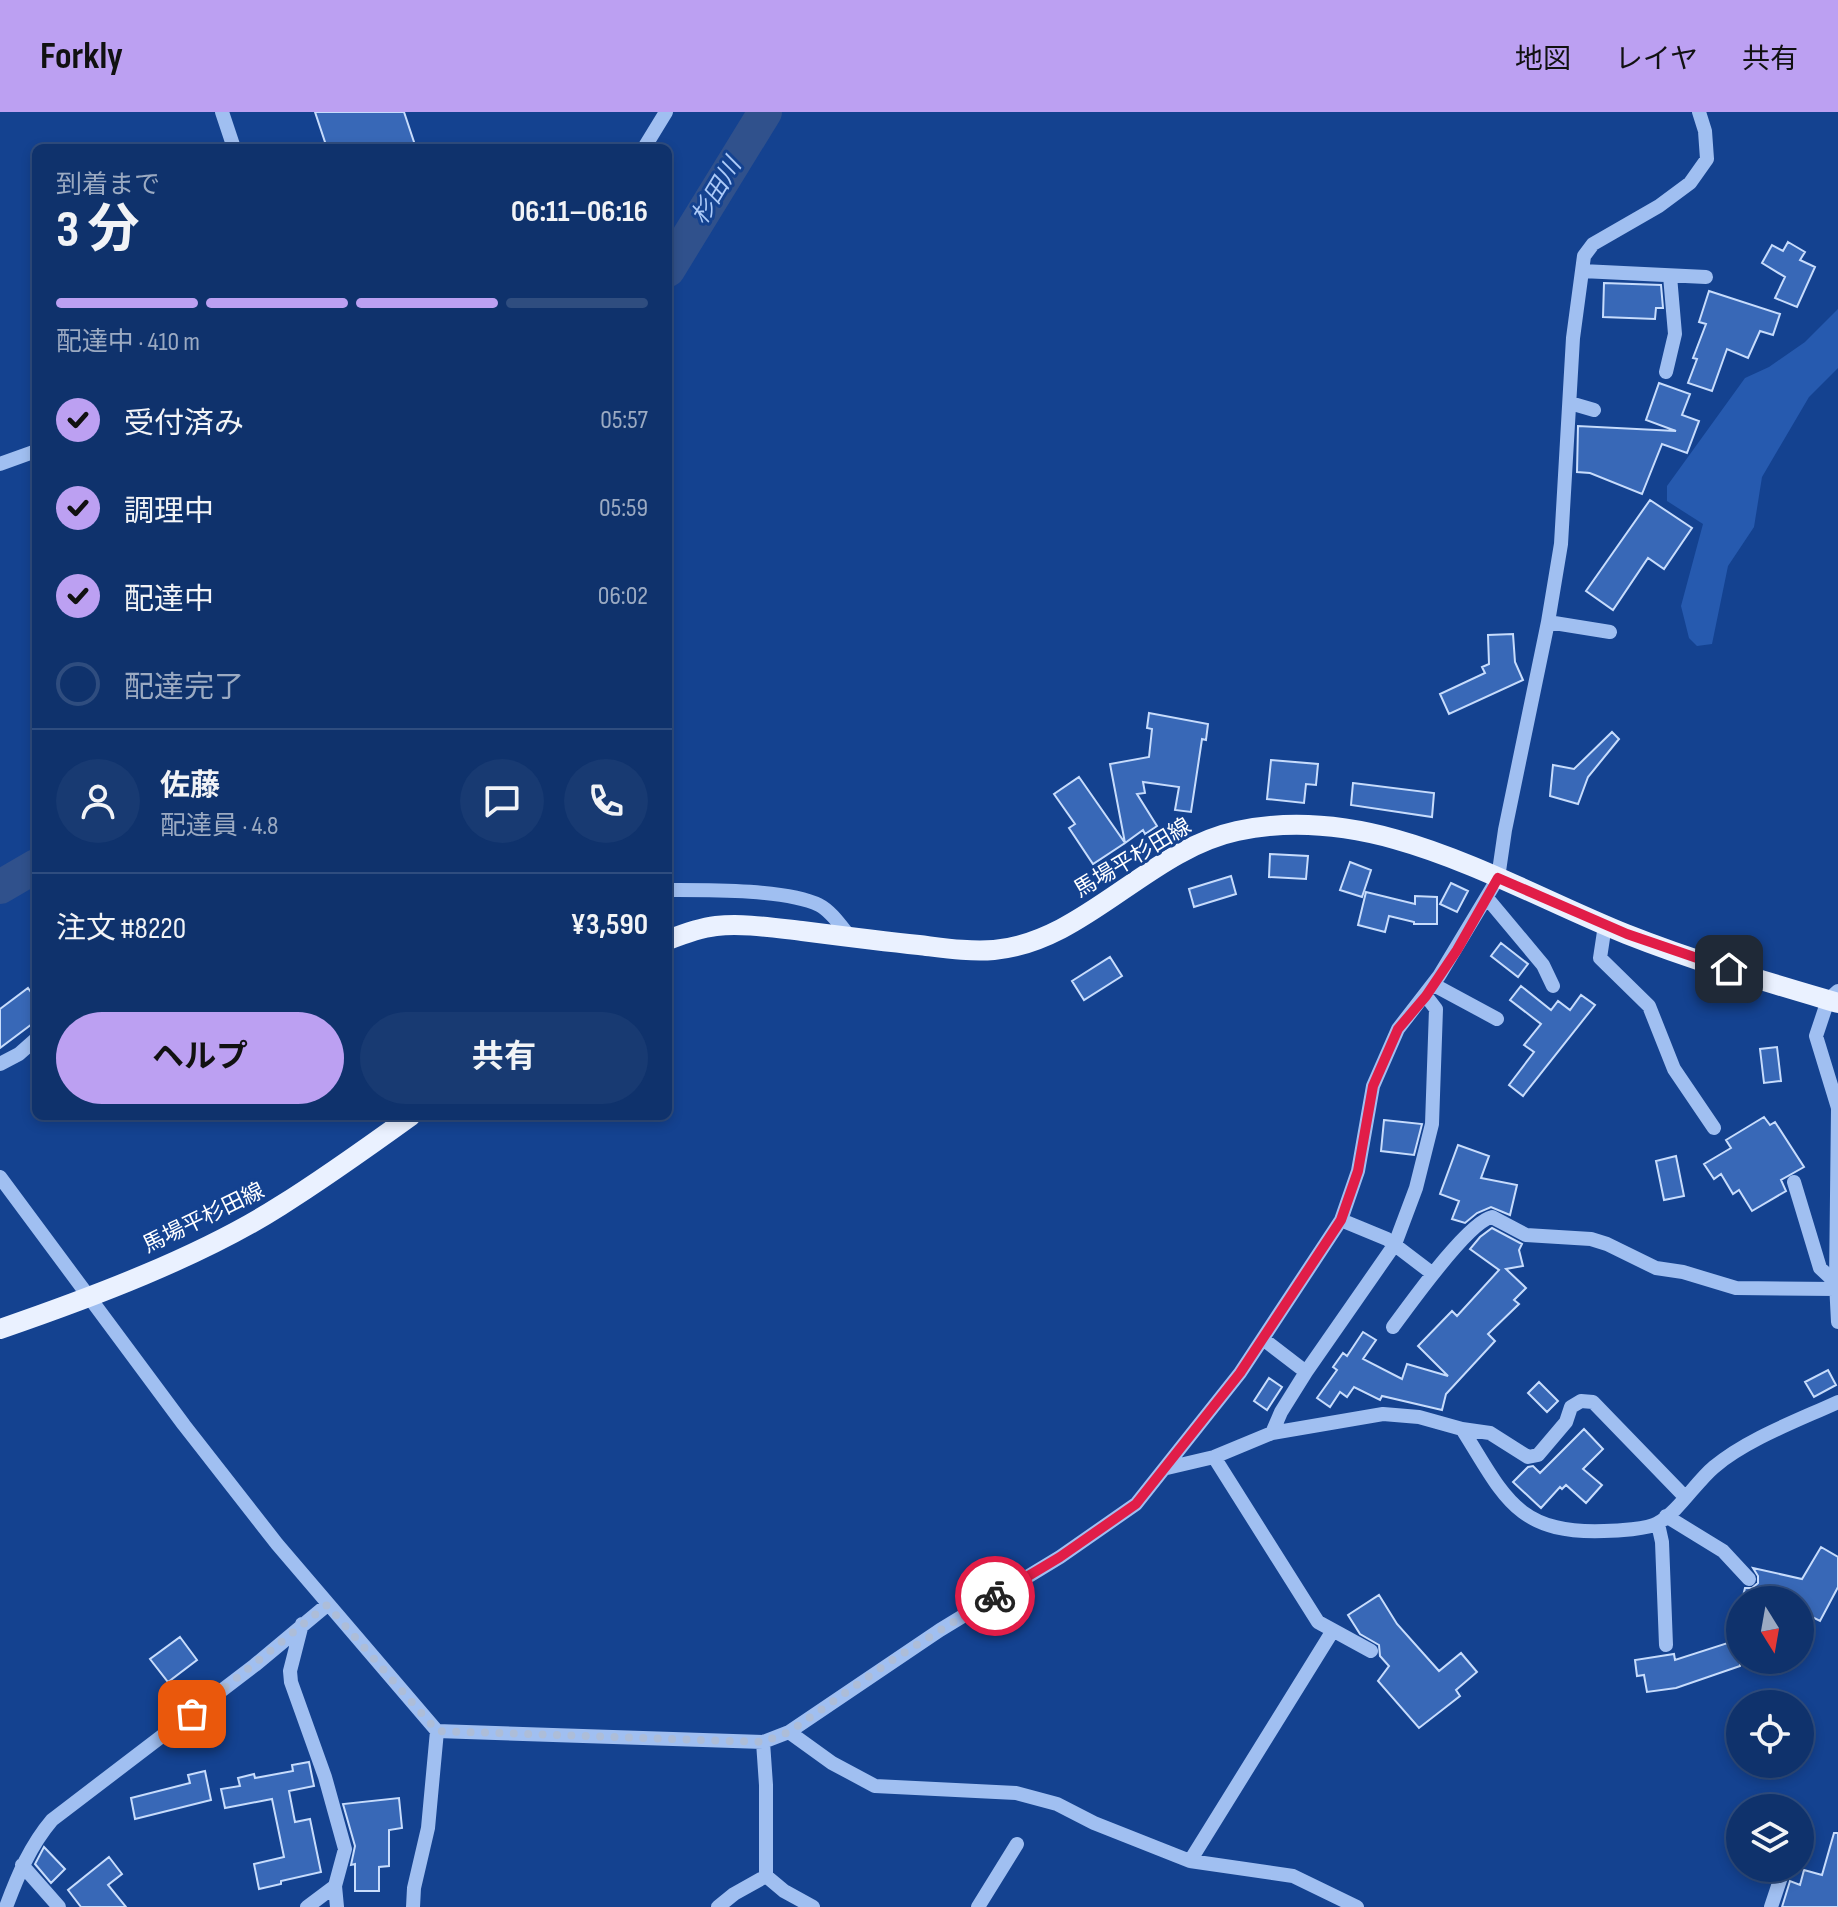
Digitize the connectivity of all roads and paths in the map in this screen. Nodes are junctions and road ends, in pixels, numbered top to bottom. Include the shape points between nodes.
1 (222, 112) edge
2 (666, 112) edge
3 (1699, 112) edge
4 (233, 144) edge
5 (646, 144) edge
6 (1582, 271) junction
7 (1670, 276) junction
8 (1706, 277) dead end
9 (1666, 372) dead end
10 (1570, 403) junction
11 (1594, 410) dead end
12 (32, 452) edge
13 (0, 464) edge
14 (1548, 622) junction
15 (1610, 632) dead end
16 (1498, 878) junction
17 (672, 890) edge
18 (1487, 898) junction
19 (1605, 925) junction
20 (850, 937) junction
21 (672, 939) edge
22 (1553, 986) dead end
23 (1430, 990) junction
24 (1835, 998) edge
25 (1497, 1019) dead end
26 (32, 1043) edge
27 (0, 1064) edge
28 (405, 1120) edge
29 (1714, 1128) dead end
30 (0, 1177) edge
31 (1794, 1182) dead end
32 (1341, 1220) junction
33 (1395, 1244) junction
34 (1433, 1274) junction
35 (1836, 1286) junction
36 (88, 1296) junction
37 (1838, 1322) edge
38 (1393, 1327) dead end
39 (0, 1329) edge
40 (1263, 1339) junction
41 (1306, 1372) junction
42 (1838, 1402) edge
43 (1462, 1429) junction
44 (1272, 1433) junction
45 (1214, 1457) junction
46 (1167, 1468) junction
47 (1685, 1497) junction
48 (1662, 1520) junction
49 (1749, 1579) dead end
50 (327, 1605) junction
51 (302, 1624) junction
52 (1332, 1632) junction
53 (1666, 1645) dead end
54 (1371, 1651) dead end
55 (437, 1731) junction
56 (789, 1732) junction
57 (763, 1742) junction
58 (1017, 1844) dead end
59 (1190, 1861) junction
60 (22, 1865) junction
61 (766, 1876) junction
62 (1779, 1882) edge
63 (335, 1886) junction
64 (6, 1907) edge
65 (59, 1907) edge
66 (307, 1907) edge
67 (337, 1907) edge
68 (413, 1907) edge
69 (718, 1907) edge
70 (813, 1907) edge
71 (978, 1907) edge
72 (1357, 1907) edge
73 (1771, 1907) edge

1 - 4 street
2 - 5 street
3 - 6 street via 1707,159 1690,183 1593,244
6 - 7 street
6 - 10 street
7 - 8 street
7 - 9 street via 1675,334
10 - 11 street
10 - 14 street via 1561,544
12 - 13 street
14 - 15 street
14 - 16 street
16 - 18 street
16 - 19 main road, 馬場平杉田線
16 - 20 main road, 馬場平杉田線 via 1392,837 1319,824 1281,824 1236,831 1191,847 1058,930 1026,944 955,950
17 - 20 street via 793,897 821,906
18 - 22 street via 1543,965
18 - 23 street
19 - 24 main road, 馬場平杉田線 via 1780,987
19 - 29 street via 1600,958 1649,1006 1674,1069
20 - 21 main road, 馬場平杉田線 via 727,925
23 - 25 street
23 - 32 street via 1398,1029 1373,1086 1358,1171
23 - 33 street via 1436,1009 1432,1124
24 - 35 street via 1816,1036 1838,1108
26 - 27 street
28 - 36 main road, 馬場平杉田線 via 278,1207 191,1253
30 - 36 street
31 - 35 street via 1820,1268
32 - 33 street
32 - 40 street
33 - 34 street
33 - 41 street
34 - 35 street via 1477,1225 1492,1217 1526,1235 1591,1239 1656,1268 1736,1288
34 - 38 street
35 - 37 street
36 - 39 main road, 馬場平杉田線
36 - 50 street
40 - 41 street
40 - 46 street
41 - 44 street
42 - 47 street via 1714,1466
43 - 44 street via 1383,1414
43 - 47 street via 1490,1433 1528,1457 1538,1455 1566,1422 1571,1407 1587,1400
43 - 48 street via 1503,1495 1540,1522 1591,1532
44 - 45 street
45 - 46 street
45 - 52 street via 1318,1622
46 - 56 street via 1136,1504
47 - 48 street
48 - 49 street via 1723,1551
48 - 53 street
50 - 51 street
50 - 55 street
51 - 60 street via 52,1820
51 - 63 street via 291,1682 345,1849
52 - 54 street
52 - 59 street
55 - 57 street
55 - 68 street via 428,1828
56 - 57 street
56 - 59 street via 875,1786 1016,1793 1057,1804
57 - 61 street
58 - 71 street
59 - 72 street via 1293,1876
60 - 64 street
60 - 65 street
61 - 69 street
61 - 70 street
62 - 73 street
63 - 66 street
63 - 67 street

